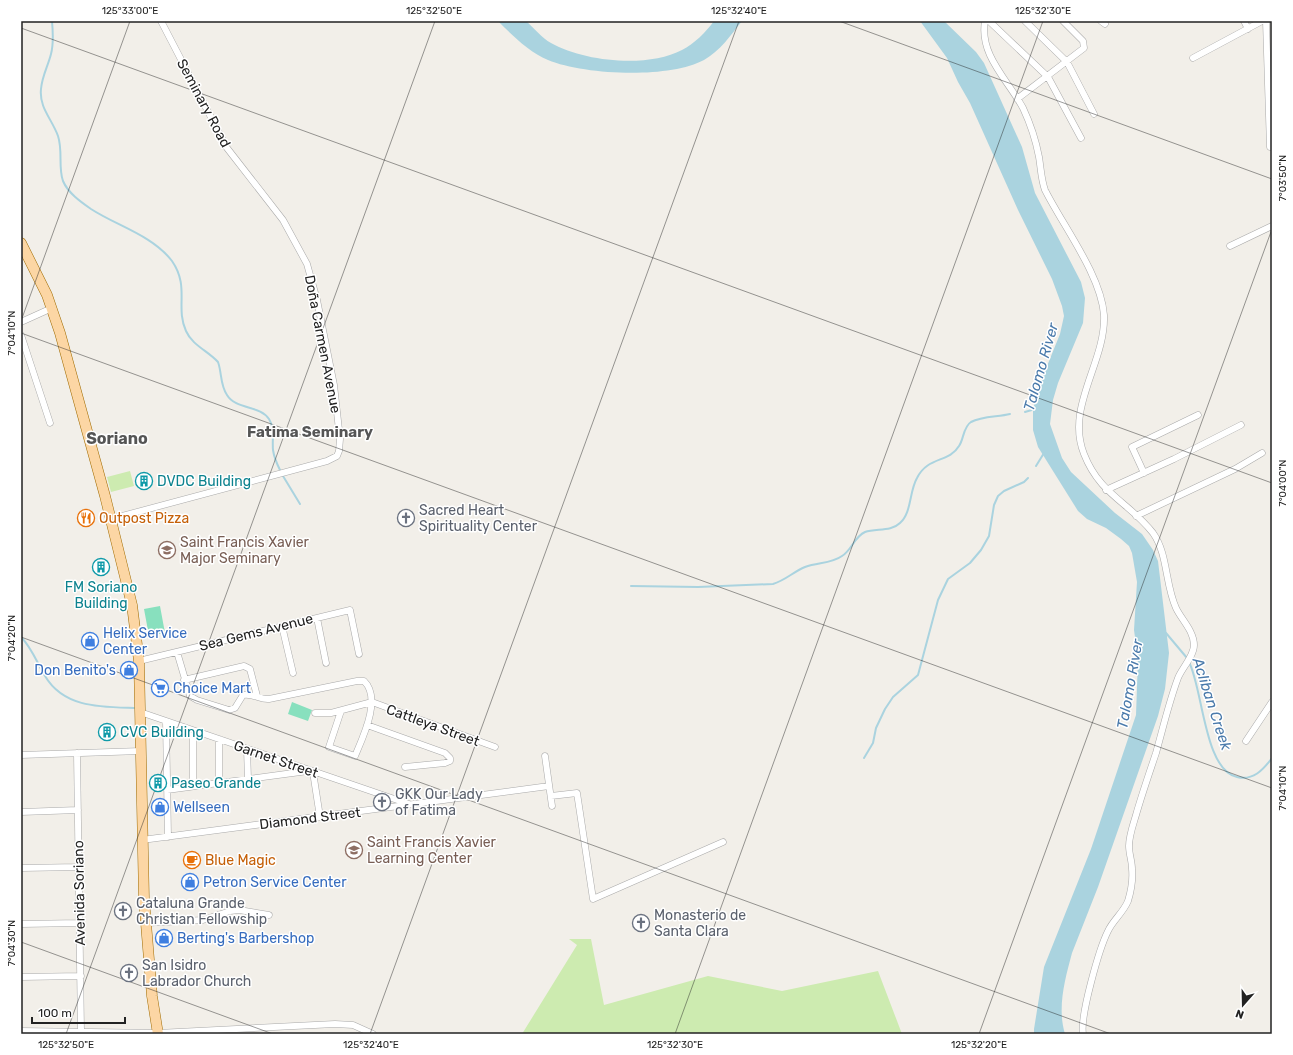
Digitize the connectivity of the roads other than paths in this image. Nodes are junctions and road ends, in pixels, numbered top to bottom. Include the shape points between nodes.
1 (161, 21) edge
2 (985, 21) edge
3 (989, 21) edge
4 (1025, 21) edge
5 (1063, 21) edge
6 (1244, 21) edge
7 (1262, 21) edge
8 (1266, 21) edge
9 (1248, 29) junction
10 (1193, 58) dead end
11 (1067, 62) junction
12 (1048, 77) junction
13 (1017, 99) junction
14 (1094, 114) dead end
15 (1080, 138) dead end
16 (1270, 147) dead end
17 (253, 182) joint
18 (1272, 226) edge
19 (21, 243) edge
20 (1230, 246) dead end
21 (52, 308) junction
22 (21, 322) edge
23 (21, 336) edge
24 (1198, 415) dead end
25 (50, 423) dead end
26 (1241, 425) dead end
27 (1262, 453) dead end
28 (1144, 472) junction
29 (1106, 490) junction
30 (1136, 516) junction
31 (111, 519) junction
32 (317, 618) junction
33 (282, 626) junction
34 (177, 652) junction
35 (359, 654) dead end
36 (139, 661) junction
37 (326, 663) dead end
38 (293, 673) dead end
39 (184, 680) junction
40 (257, 696) junction
41 (372, 702) junction
42 (1272, 702) edge
43 (341, 711) junction
44 (140, 712) junction
45 (315, 714) dead end
46 (166, 721) junction
47 (367, 725) junction
48 (193, 731) junction
49 (219, 739) junction
50 (1246, 741) dead end
51 (495, 747) dead end
52 (247, 749) junction
53 (141, 751) junction
54 (77, 753) junction
55 (21, 755) edge
56 (545, 756) dead end
57 (405, 767) dead end
58 (312, 771) junction
59 (248, 779) junction
60 (219, 783) junction
61 (193, 786) junction
62 (549, 786) junction
63 (167, 790) junction
64 (551, 796) junction
65 (412, 805) junction
66 (552, 806) dead end
67 (78, 810) junction
68 (21, 812) edge
69 (320, 817) junction
70 (168, 837) junction
71 (142, 840) junction
72 (723, 842) dead end
73 (79, 867) junction
74 (21, 868) edge
75 (269, 915) dead end
76 (80, 922) junction
77 (146, 923) junction
78 (21, 924) edge
79 (81, 976) junction
80 (21, 977) edge
81 (21, 1031) edge
82 (82, 1032) junction
83 (158, 1033) edge
84 (373, 1034) edge
85 (1083, 1034) edge

1 - 17 street, Seminary Road via 214,126
2 - 13 street via 984,37 988,53
3 - 12 street
4 - 11 street
5 - 11 street via 1085,43 1082,50
6 - 9 street
7 - 9 street
8 - 16 street
9 - 10 street
11 - 12 street
11 - 14 street
12 - 13 street
12 - 15 street
13 - 29 street via 1027,118 1036,146 1045,190 1088,268 1102,302 1104,315 1101,339 1078,425 1079,440 1084,454
17 - 31 street, Doña Carmen Avenue via 283,220 300,250 311,277 334,385 339,427 337,456 327,461
18 - 20 street
19 - 21 main road
21 - 22 street
21 - 31 main road
23 - 25 street
24 - 28 street via 1132,447
26 - 28 street
27 - 30 street
28 - 29 street
29 - 30 street
30 - 85 street via 1153,533 1160,547 1173,601 1194,644 1182,670 1140,799 1130,838 1132,868 1128,899 1121,914 1106,934 1085,1007
31 - 36 main road via 132,605
32 - 33 street, Sea Gems Avenue
32 - 35 street, Sea Gems Avenue via 350,610
32 - 37 street
33 - 34 street, Sea Gems Avenue
33 - 38 street
34 - 36 street, Sea Gems Avenue
34 - 39 street
36 - 44 main road
39 - 40 street via 193,698 229,710 235,708 243,695
39 - 40 street via 244,666 250,669
40 - 41 street via 275,698 361,680 367,683
41 - 43 street
41 - 47 street
41 - 51 street, Cattleya Street
42 - 50 street
43 - 45 street
43 - 47 street via 329,747 355,756
44 - 46 street, Garnet Street
44 - 53 main road
46 - 48 street, Garnet Street
46 - 63 street
47 - 57 street via 444,753 450,758 450,761 445,763
48 - 49 street, Garnet Street
48 - 61 street
49 - 52 street, Garnet Street
49 - 60 street
52 - 58 street, Garnet Street
52 - 59 street
53 - 54 street
53 - 71 main road
54 - 55 street
54 - 67 street, Avenida Soriano
56 - 62 street
58 - 59 street
58 - 65 street, Garnet Street
58 - 69 street
59 - 60 street
60 - 61 street
61 - 63 street
62 - 64 street
62 - 65 street, Diamond Street
63 - 70 street
64 - 66 street
64 - 72 street via 577,793 593,899
65 - 69 street, Diamond Street
67 - 68 street
67 - 73 street, Avenida Soriano
69 - 70 street, Diamond Street
70 - 71 street, Diamond Street
71 - 77 main road
73 - 74 street
73 - 76 street, Avenida Soriano
75 - 77 street via 239,910 203,920
76 - 78 street
76 - 79 street, Avenida Soriano
77 - 83 main road
79 - 80 street
79 - 82 street, Avenida Soriano
81 - 82 street
82 - 83 street
83 - 84 street via 336,1024 353,1025

